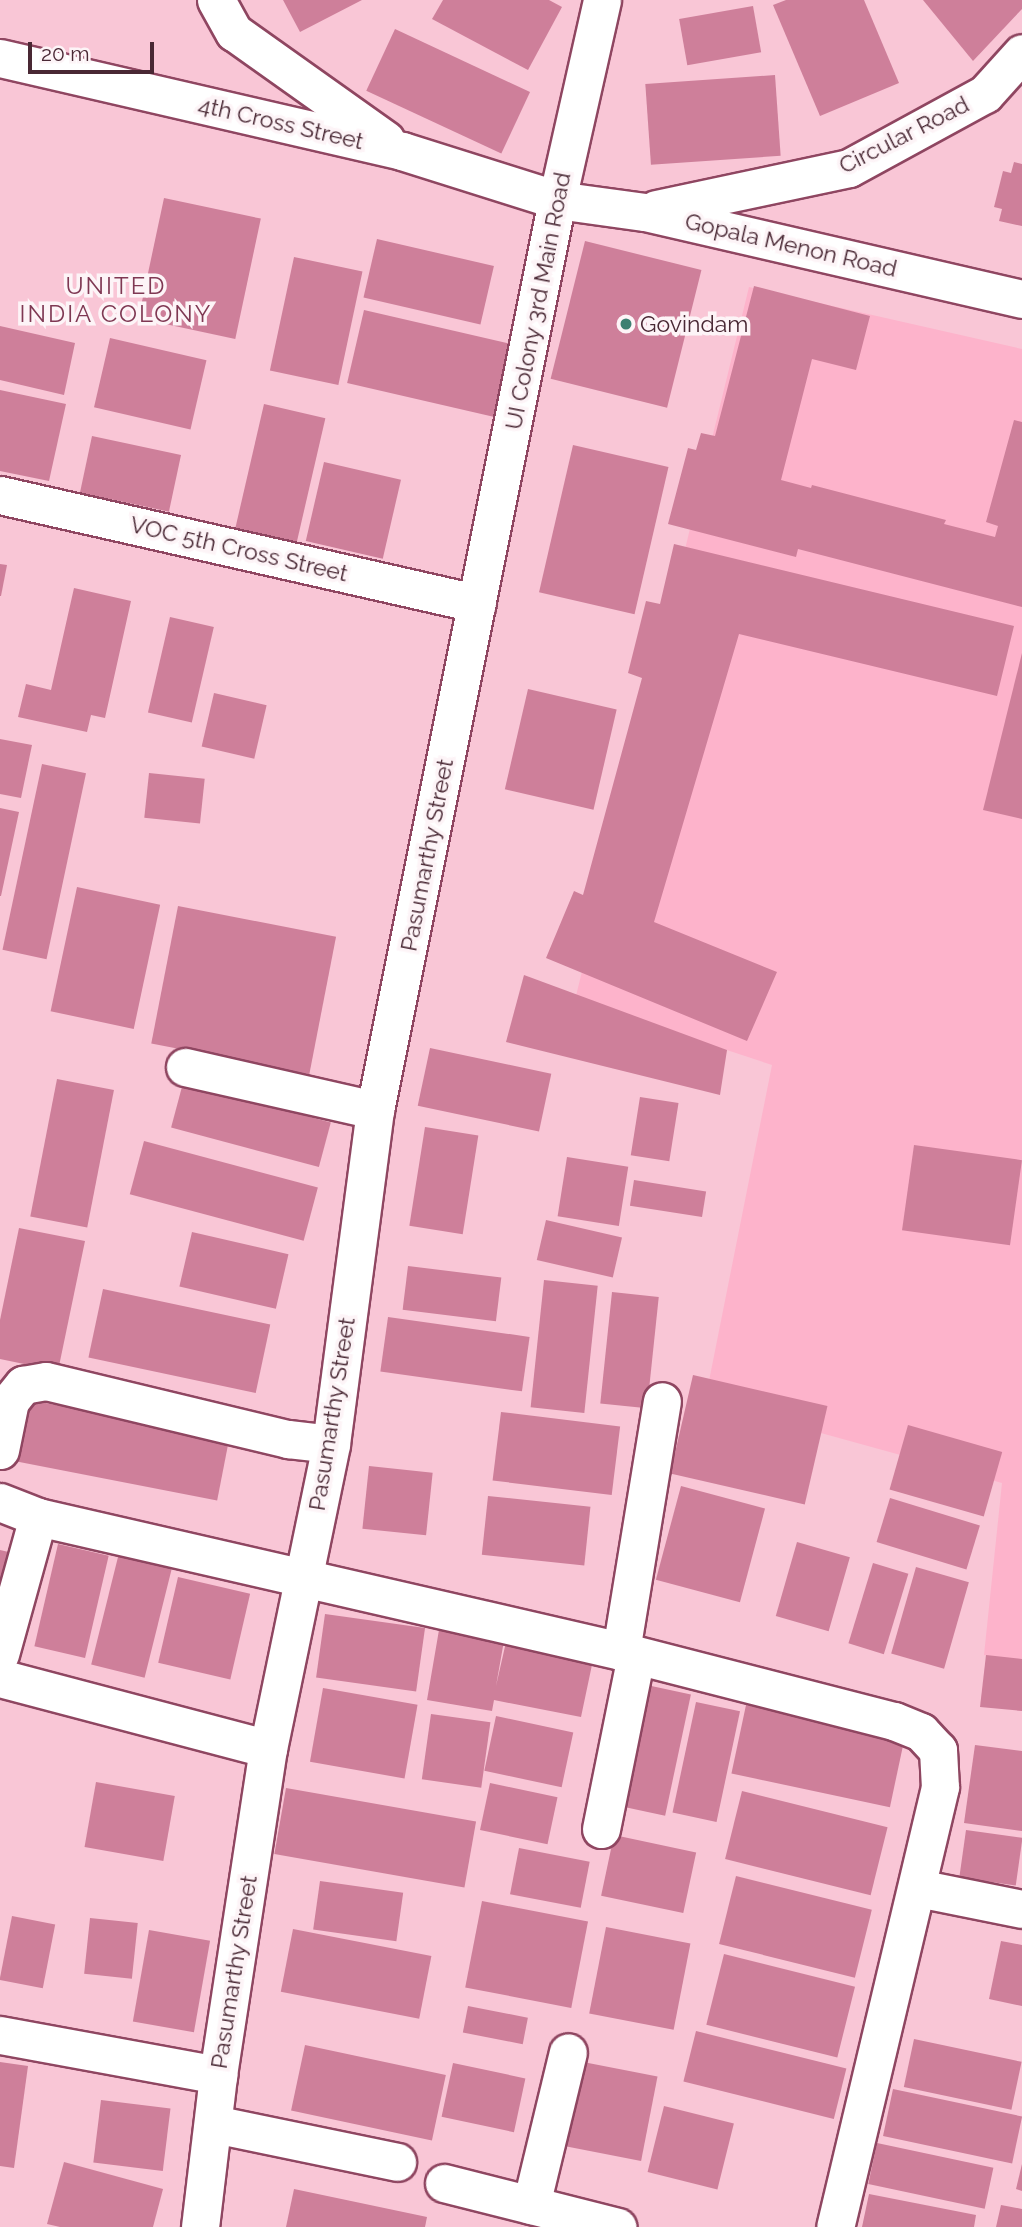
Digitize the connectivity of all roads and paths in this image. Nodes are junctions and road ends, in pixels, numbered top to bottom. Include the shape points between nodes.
1 (216, 0) edge
2 (602, 0) edge
3 (1022, 53) edge
4 (0, 58) edge
5 (402, 151) junction
6 (557, 200) junction
7 (645, 212) junction
8 (1022, 299) edge
9 (0, 495) edge
10 (477, 603) junction
11 (185, 1067) dead end
12 (375, 1110) junction
13 (662, 1401) dead end
14 (331, 1444) junction
15 (0, 1450) edge
16 (0, 1502) edge
17 (38, 1517) junction
18 (304, 1577) junction
19 (629, 1653) junction
20 (0, 1654) edge
21 (0, 1678) edge
22 (268, 1749) junction
23 (601, 1829) dead end
24 (918, 1888) junction
25 (1022, 1909) edge
26 (0, 2035) edge
27 (568, 2052) dead end
28 (218, 2076) junction
29 (214, 2124) junction
30 (397, 2162) dead end
31 (444, 2183) dead end
32 (531, 2205) junction
33 (200, 2227) edge
34 (618, 2227) edge
35 (835, 2227) edge

1 - 5 street via 234,32
2 - 6 street, UI Colony 3rd Main Road
3 - 7 street, Circular Road via 985,94 849,168
4 - 5 street, 4th Cross Street
5 - 6 street, 4th Cross Street
6 - 7 street, Gopala Menon Road
6 - 10 street, UI Colony 3rd Main Road
7 - 8 street, Gopala Menon Road
9 - 10 street, VOC 5th Cross Street
10 - 12 street, Pasumarthy Street
11 - 12 street
12 - 14 street, Pasumarthy Street
13 - 19 street
14 - 15 street via 288,1439 46,1381 23,1385 10,1401
14 - 18 street, Pasumarthy Street
16 - 17 street
17 - 18 street
17 - 20 street
18 - 19 street
18 - 22 street, Pasumarthy Street
19 - 23 street
19 - 24 street via 894,1721 921,1732 938,1750 940,1787
21 - 22 street
22 - 28 street, Pasumarthy Street
24 - 25 street
24 - 35 street
26 - 28 street
27 - 32 street
28 - 29 street, Pasumarthy Street
29 - 30 street
29 - 33 street, Pasumarthy Street
31 - 32 street
32 - 34 street

